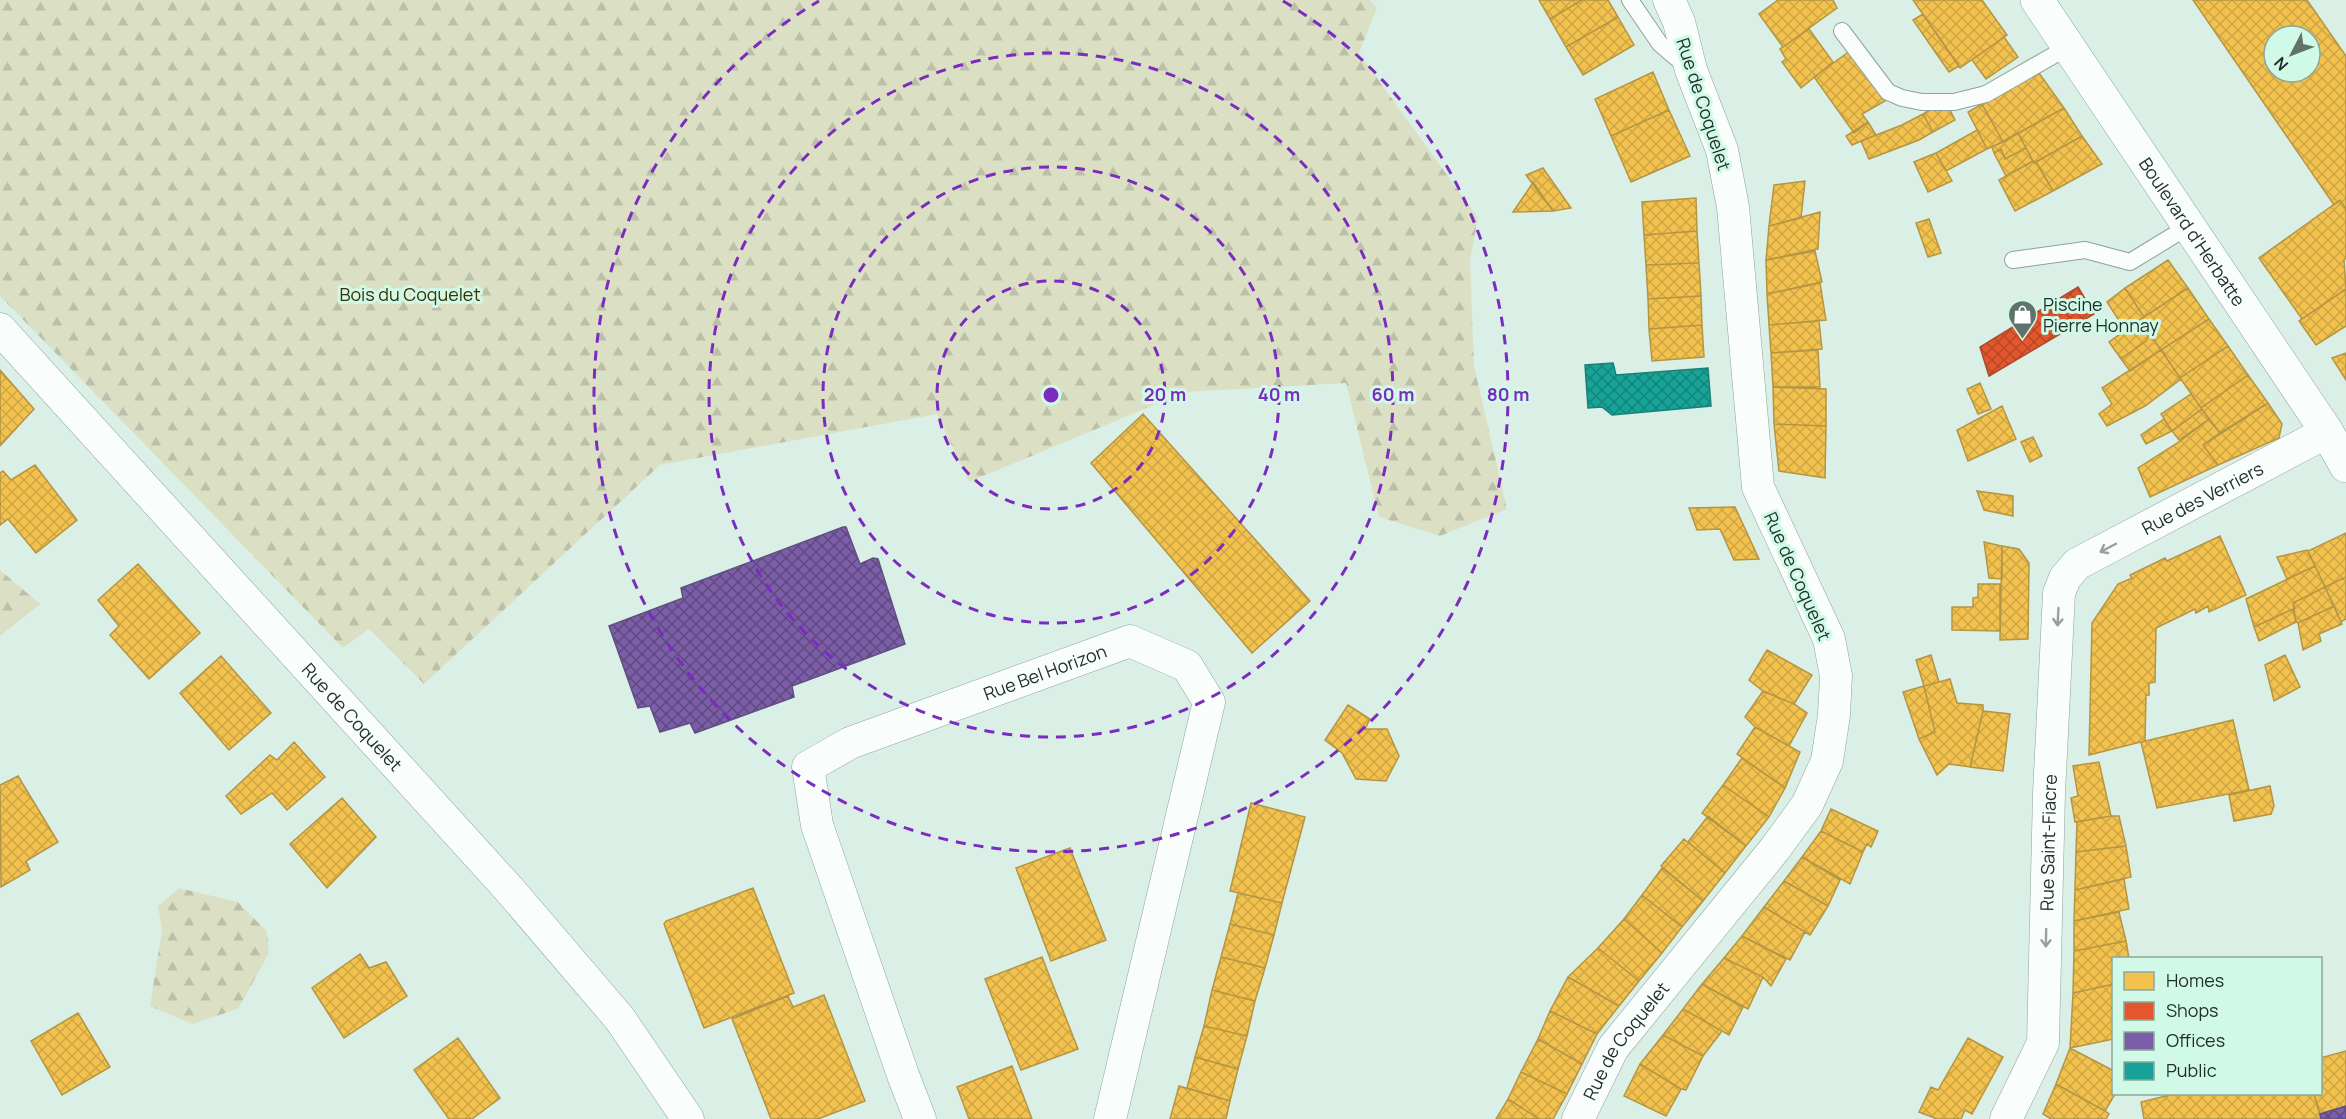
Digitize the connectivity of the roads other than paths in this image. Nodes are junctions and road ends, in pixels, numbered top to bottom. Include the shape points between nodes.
1 (1630, 0) edge
2 (1669, 0) edge
3 (2037, 0) edge
4 (1842, 31) dead end
5 (2068, 47) junction
6 (1690, 70) junction
7 (2189, 226) junction
8 (2013, 260) dead end
9 (0, 328) edge
10 (2327, 432) junction
11 (2346, 466) edge
12 (2077, 564) joint
13 (688, 1119) edge
14 (920, 1119) edge
15 (1110, 1119) edge
16 (1578, 1119) edge
17 (2006, 1119) edge

1 - 6 lane via 1660,44
2 - 6 street, Rue de Coquelet via 1679,22
3 - 5 street, Boulevard d'Herbatte
4 - 5 lane via 1888,92 1922,102 1954,102 1986,94
5 - 7 street, Boulevard d'Herbatte
6 - 16 street, Rue de Coquelet via 1722,150 1733,207 1758,487 1829,639 1836,676 1834,715 1827,761 1807,805 1613,1048
7 - 8 lane via 2130,262 2085,250
7 - 10 street, Boulevard d'Herbatte
9 - 13 street, Rue de Coquelet via 508,888 620,1020
10 - 11 street, Boulevard d'Herbatte
10 -> 12 street, Rue des Verriers
12 -> 17 street, Rue Saint-Fiacre via 2059,593 2043,1043
14 - 15 street, Rue Bel Horizon via 817,825 808,767 850,743 1130,641 1187,666 1209,702

